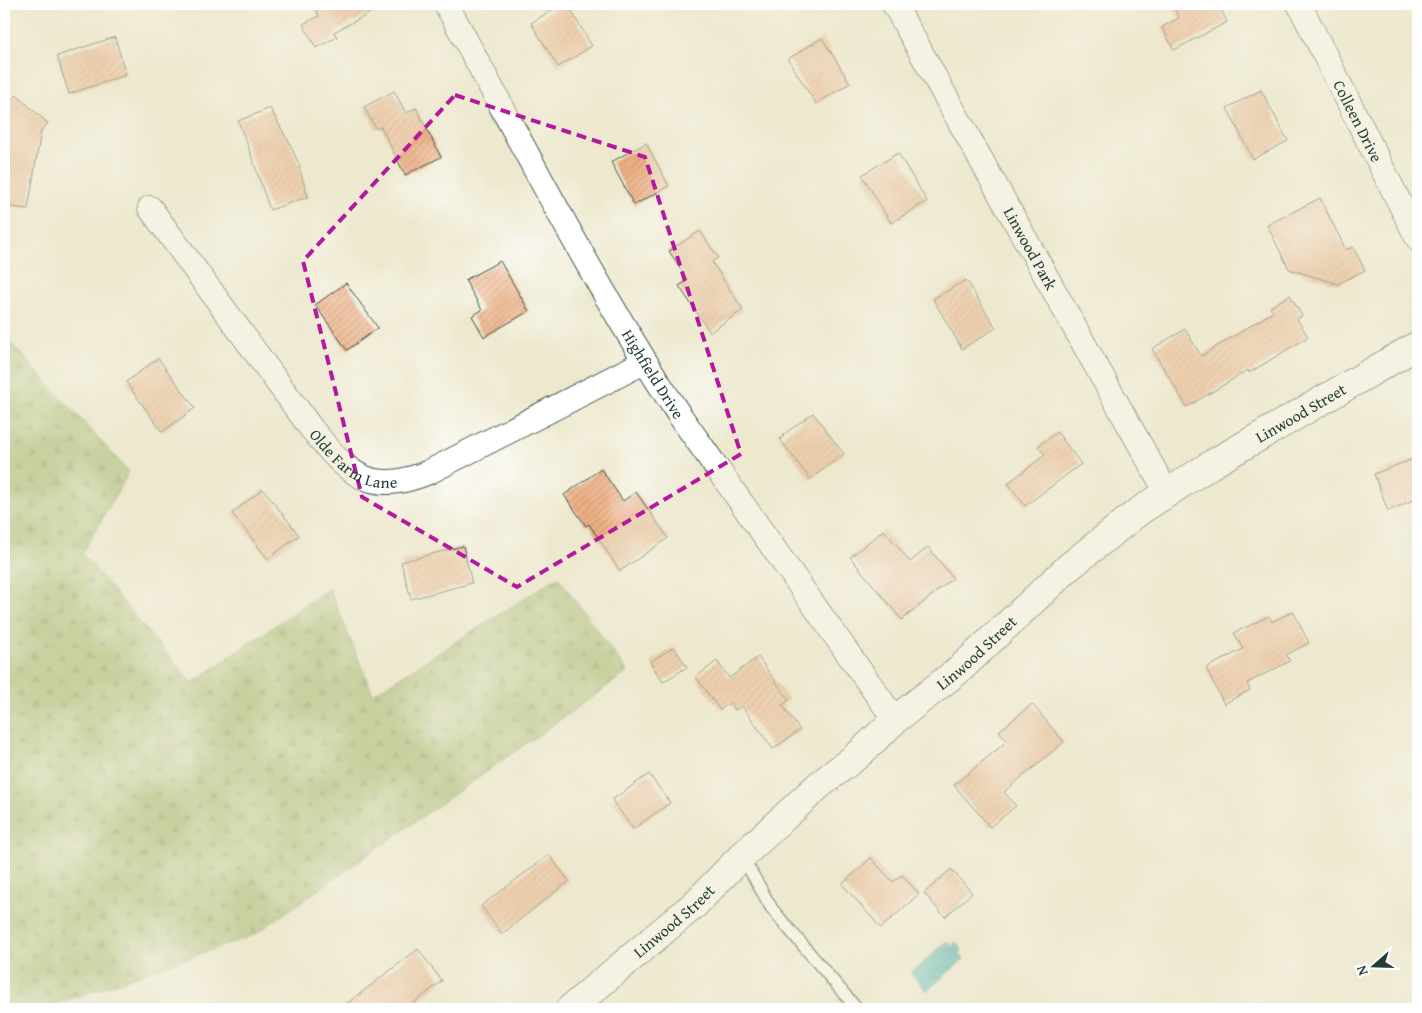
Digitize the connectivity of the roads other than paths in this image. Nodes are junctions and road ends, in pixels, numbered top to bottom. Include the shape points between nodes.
1 (446, 4) edge
2 (894, 4) edge
3 (1299, 4) edge
4 (150, 208) dead end
5 (1418, 239) edge
6 (1418, 345) edge
7 (644, 362) junction
8 (1168, 492) junction
9 (895, 720) junction
10 (742, 856) junction
11 (570, 1009) edge
12 (857, 1009) edge

1 - 7 street, Highfield Drive
2 - 8 street, Linwood Park
3 - 5 street, Colleen Drive
4 - 7 street, Olde Farm Lane via 329,450 351,471 366,478 397,482 414,478
6 - 8 street, Linwood Street
7 - 9 street, Highfield Drive
8 - 9 street, Linwood Street via 1070,566 960,669
9 - 10 street, Linwood Street
10 - 11 street, Linwood Street via 694,906
10 - 12 lane via 772,909

